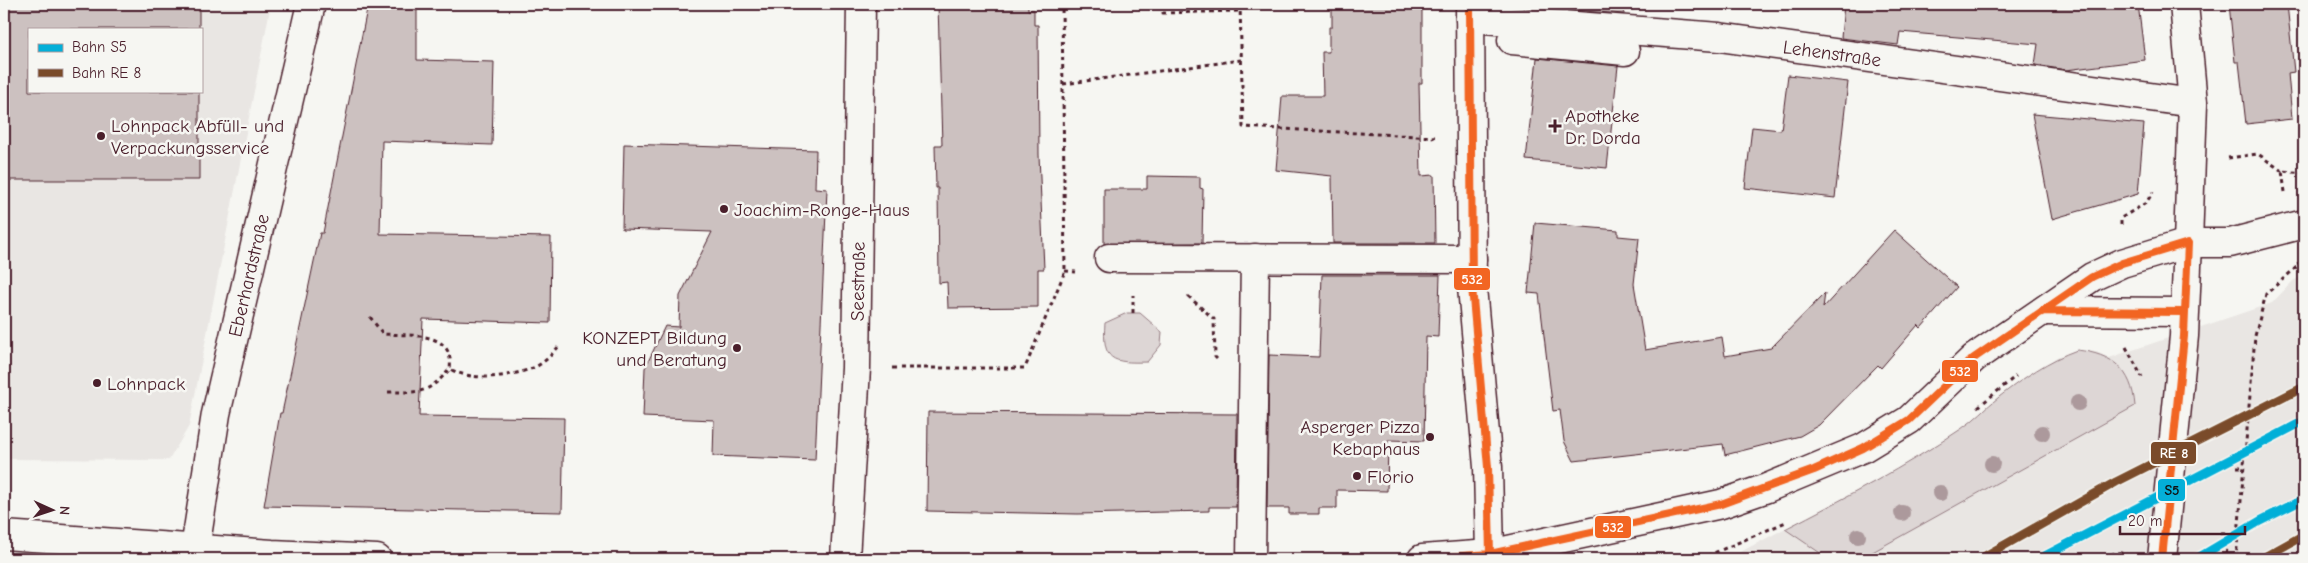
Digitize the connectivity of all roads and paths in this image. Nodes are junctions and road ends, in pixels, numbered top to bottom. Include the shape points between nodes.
1 (310, 4) edge
2 (861, 4) edge
3 (1062, 4) edge
4 (1163, 4) edge
5 (1240, 4) edge
6 (2184, 4) edge
7 (1240, 11) junction
8 (1470, 19) edge
9 (1625, 51) dead end
10 (1241, 60) junction
11 (1062, 84) junction
12 (2193, 103) junction
13 (1471, 138) junction
14 (2154, 189) dead end
15 (2298, 226) edge
16 (2188, 243) junction
17 (1109, 258) dead end
18 (1254, 258) junction
19 (1472, 259) junction
20 (2122, 263) junction
21 (1064, 271) junction
22 (1083, 272) dead end
23 (1182, 290) dead end
24 (1133, 294) dead end
25 (2044, 311) junction
26 (2184, 312) junction
27 (1133, 313) dead end
28 (370, 317) dead end
29 (560, 345) dead end
30 (1220, 362) dead end
31 (856, 368) junction
32 (450, 369) junction
33 (388, 392) dead end
34 (2237, 467) dead end
35 (2244, 468) junction
36 (2221, 533) dead end
37 (4, 535) edge
38 (181, 552) edge
39 (1490, 554) junction
40 (2131, 554) dead end
41 (289, 557) edge
42 (377, 559) edge
43 (845, 559) edge
44 (1251, 559) edge
45 (1422, 559) edge
46 (2104, 559) edge
47 (2162, 559) edge
48 (2226, 559) edge
49 (2236, 559) edge

1 - 38 street, Eberhardstraße
2 - 31 street, Seestraße
3 - 11 path
4 - 7 path via 1163,12
5 - 7 path
6 - 12 street
7 - 10 path
8 - 9 street
8 - 12 street, Lehenstraße via 1719,37
8 - 13 street
10 - 11 path
10 - 13 path via 1243,127
11 - 21 path
12 - 16 street
13 - 19 street
14 - 20 path via 2146,203 2121,218
15 - 16 street via 2230,243
15 - 35 path via 2299,265 2266,294 2256,336
16 - 20 street
16 - 26 street
17 - 18 street
18 - 19 street
18 - 44 street
19 - 39 street via 1488,467
20 - 25 street via 2092,277
21 - 22 path
21 - 31 path via 1025,368
23 - 30 path via 1214,319 1214,357
24 - 27 path
25 - 26 street
25 - 39 street via 1974,358 1909,420 1863,448 1814,470 1721,504
26 - 47 street
28 - 32 path via 383,334 430,337 441,342 451,361
29 - 32 path via 548,359 534,368 488,376 460,375
31 - 43 street, Seestraße
32 - 33 path via 423,392
34 - 35 path
35 - 49 path
36 - 48 path via 2228,533
37 - 38 street
38 - 41 street
39 - 45 street
40 - 46 path via 2116,552
41 - 42 street

